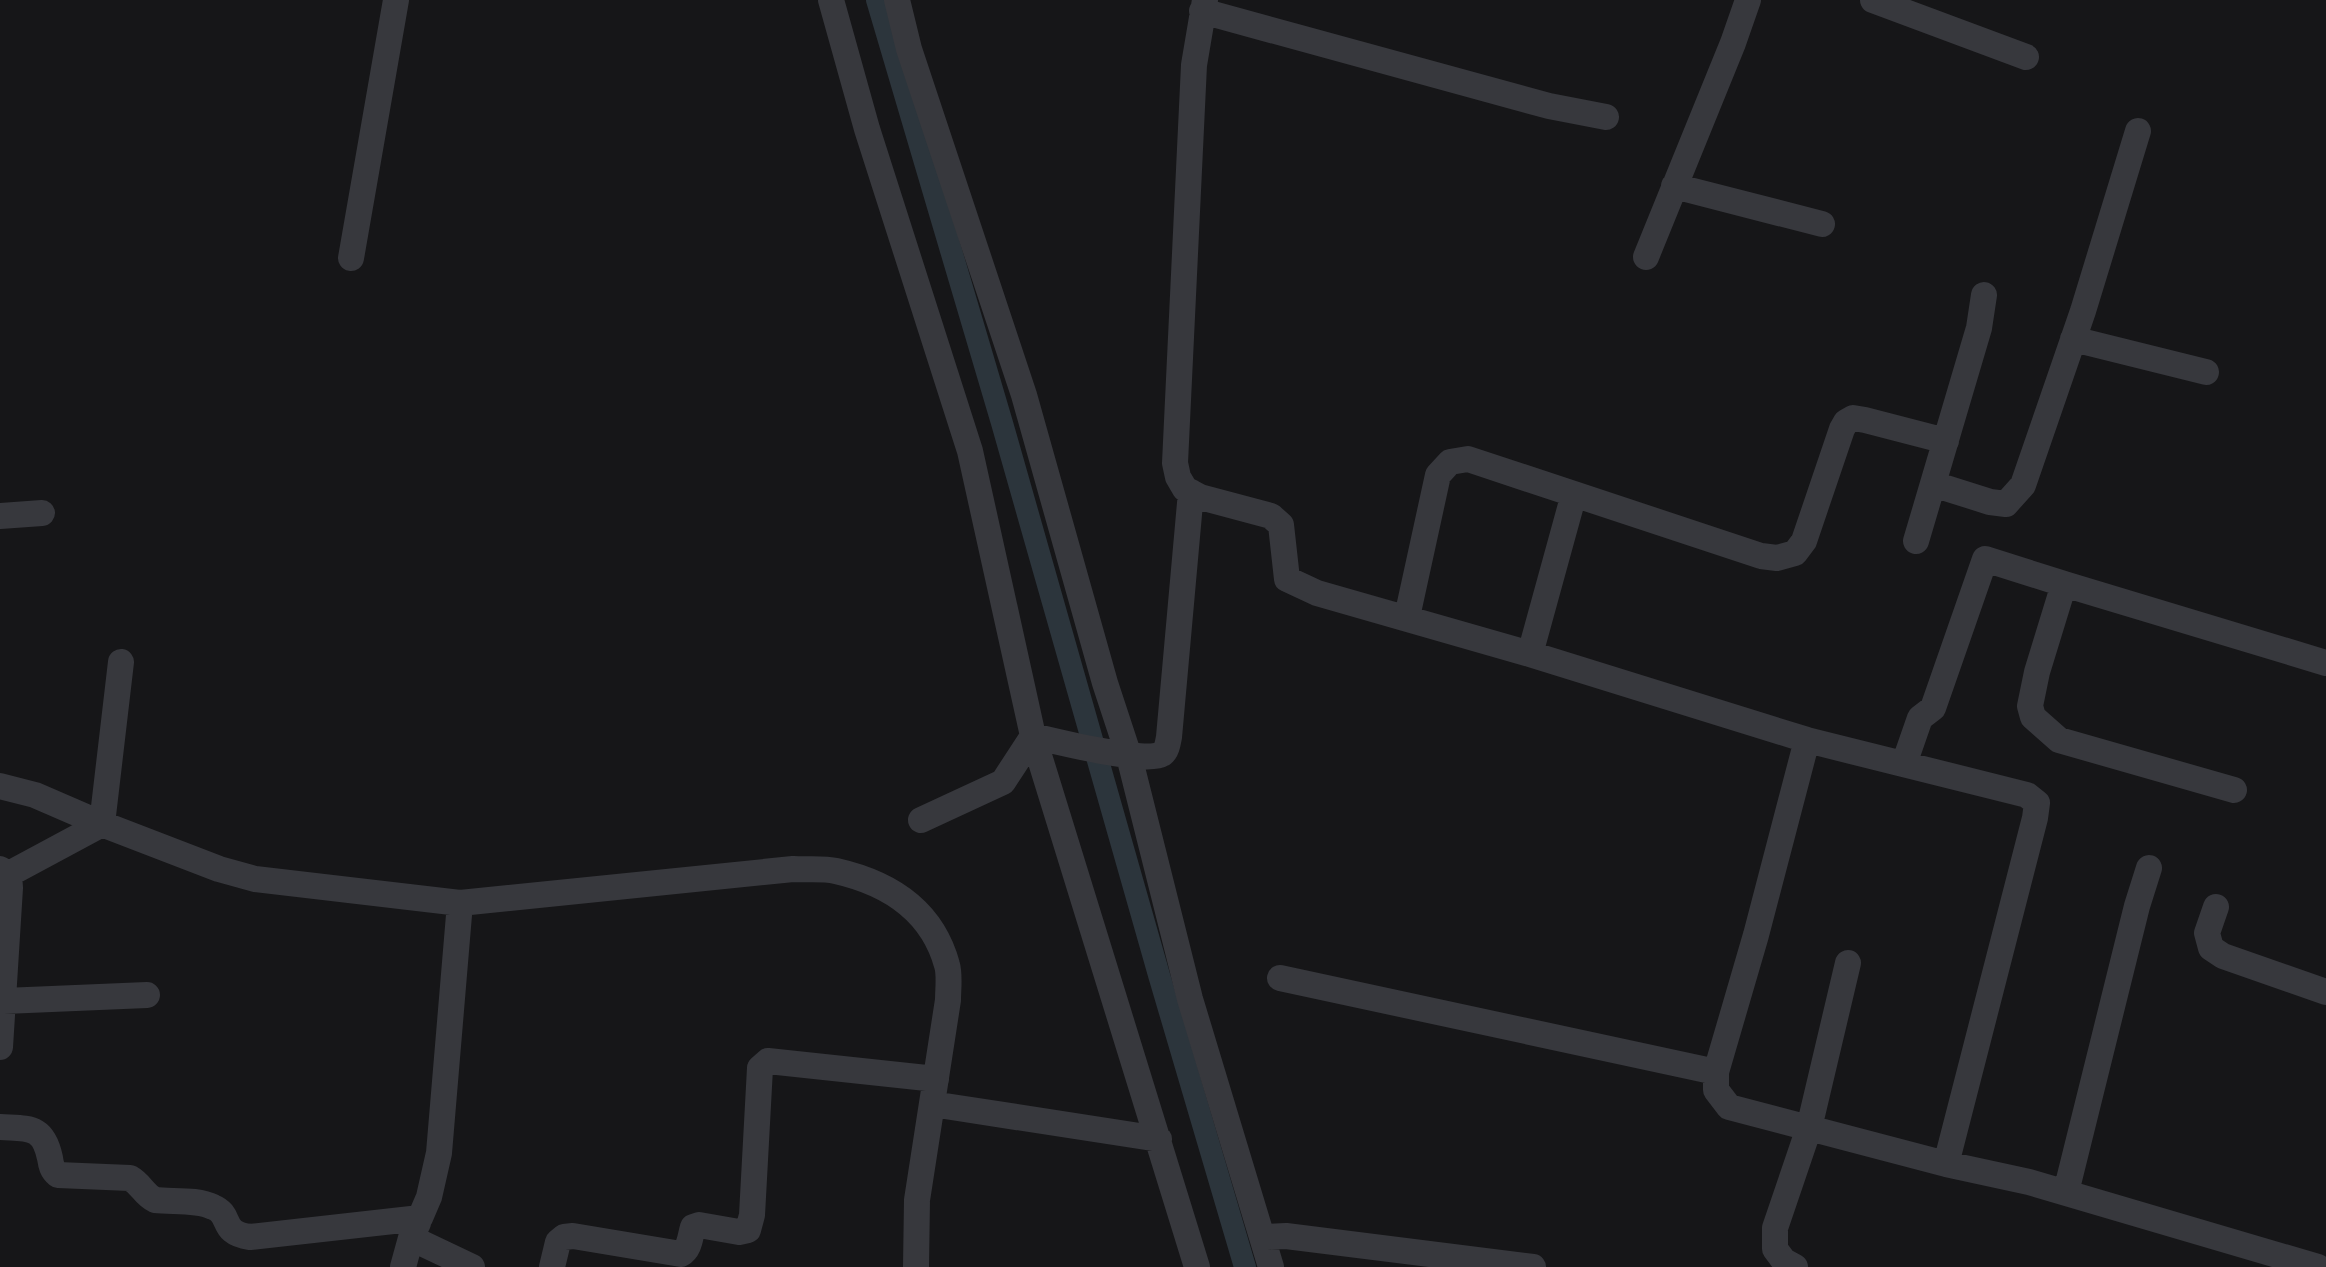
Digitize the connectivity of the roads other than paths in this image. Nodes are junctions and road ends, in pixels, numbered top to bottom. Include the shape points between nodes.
1 (396, 0) edge
2 (831, 0) edge
3 (897, 0) edge
4 (1748, 0) edge
5 (1873, 0) edge
6 (1204, 6) edge
7 (2026, 57) dead end
8 (1606, 117) dead end
9 (2138, 131) dead end
10 (1674, 186) junction
11 (1822, 224) dead end
12 (1646, 257) dead end
13 (351, 258) dead end
14 (1984, 295) dead end
15 (2073, 339) junction
16 (2206, 372) dead end
17 (1946, 441) junction
18 (1933, 484) junction
19 (1191, 492) junction
20 (1574, 494) junction
21 (42, 513) dead end
22 (0, 516) edge
23 (1916, 541) dead end
24 (2064, 584) junction
25 (1407, 617) junction
26 (1530, 654) junction
27 (121, 662) dead end
28 (2326, 663) edge
29 (1041, 738) junction
30 (1807, 740) junction
31 (1119, 754) junction
32 (1904, 764) junction
33 (0, 786) edge
34 (2234, 790) dead end
35 (921, 820) dead end
36 (102, 824) junction
37 (2149, 868) dead end
38 (5, 871) edge
39 (460, 902) junction
40 (2216, 907) dead end
41 (1848, 963) dead end
42 (1280, 978) dead end
43 (2326, 992) edge
44 (147, 995) dead end
45 (4, 1001) junction
46 (0, 1047) edge
47 (1716, 1072) junction
48 (934, 1091) junction
49 (0, 1127) edge
50 (1809, 1128) junction
51 (1158, 1139) junction
52 (1946, 1164) junction
53 (2066, 1192) junction
54 (416, 1228) junction
55 (1263, 1237) junction
56 (403, 1267) edge
57 (472, 1267) edge
58 (552, 1267) edge
59 (916, 1267) edge
60 (1197, 1267) edge
61 (1271, 1267) edge
62 (1533, 1267) edge
63 (1795, 1267) edge
64 (2318, 1267) edge

1 - 13 street
2 - 29 street via 868,129 970,451
3 - 31 street via 909,49 1024,395 1105,683
4 - 10 street
5 - 7 street
6 - 8 street via 1549,106
6 - 19 street via 1194,65 1175,463 1178,477
9 - 15 street
10 - 11 street
10 - 12 street
14 - 17 street via 1979,328
15 - 16 street
15 - 18 street via 2023,485 2014,498 2006,504 1990,502
17 - 18 street
17 - 20 street via 1865,420 1853,418 1846,422 1804,540 1795,553 1778,558 1761,556
18 - 23 street
19 - 25 street via 1272,516 1281,526 1287,579 1317,593
19 - 31 street via 1166,748 1154,757
20 - 25 street via 1468,459 1450,462 1438,475
20 - 26 street
21 - 22 street
24 - 28 street
24 - 32 street via 1986,559 1933,708 1920,718
24 - 34 street via 2037,672 2030,706 2032,717 2059,740
25 - 26 street
26 - 30 street
27 - 36 street
29 - 31 street
29 - 35 street via 1003,782
29 - 51 street
30 - 32 street
30 - 47 street
31 - 55 street
32 - 52 street via 2027,795 2037,803 2036,818
33 - 36 street via 35,795
36 - 38 street
36 - 39 street via 219,869 255,879
37 - 53 street
38 - 45 street
39 - 48 street via 794,869 834,871 877,883 907,902 932,927 948,966 948,1000
39 - 54 street via 439,1152 429,1196
40 - 43 street via 2208,933 2211,948 2223,956
41 - 50 street
42 - 47 street
44 - 45 street
45 - 46 street
47 - 50 street via 1716,1090 1729,1107
48 - 51 street
48 - 58 street via 768,1061 760,1068 752,1215 748,1230 739,1232 699,1225 694,1227 689,1245 680,1254 564,1237 558,1242
48 - 59 street via 917,1200
49 - 54 street via 40,1133 47,1144 52,1170 58,1175 130,1178 140,1183 148,1197 155,1200 216,1207 230,1230 237,1235 250,1237
50 - 52 street
50 - 63 street via 1776,1228 1776,1249 1784,1261
51 - 60 street
52 - 53 street
53 - 64 street
54 - 56 street
54 - 57 street
55 - 61 street
55 - 62 street via 1286,1236

